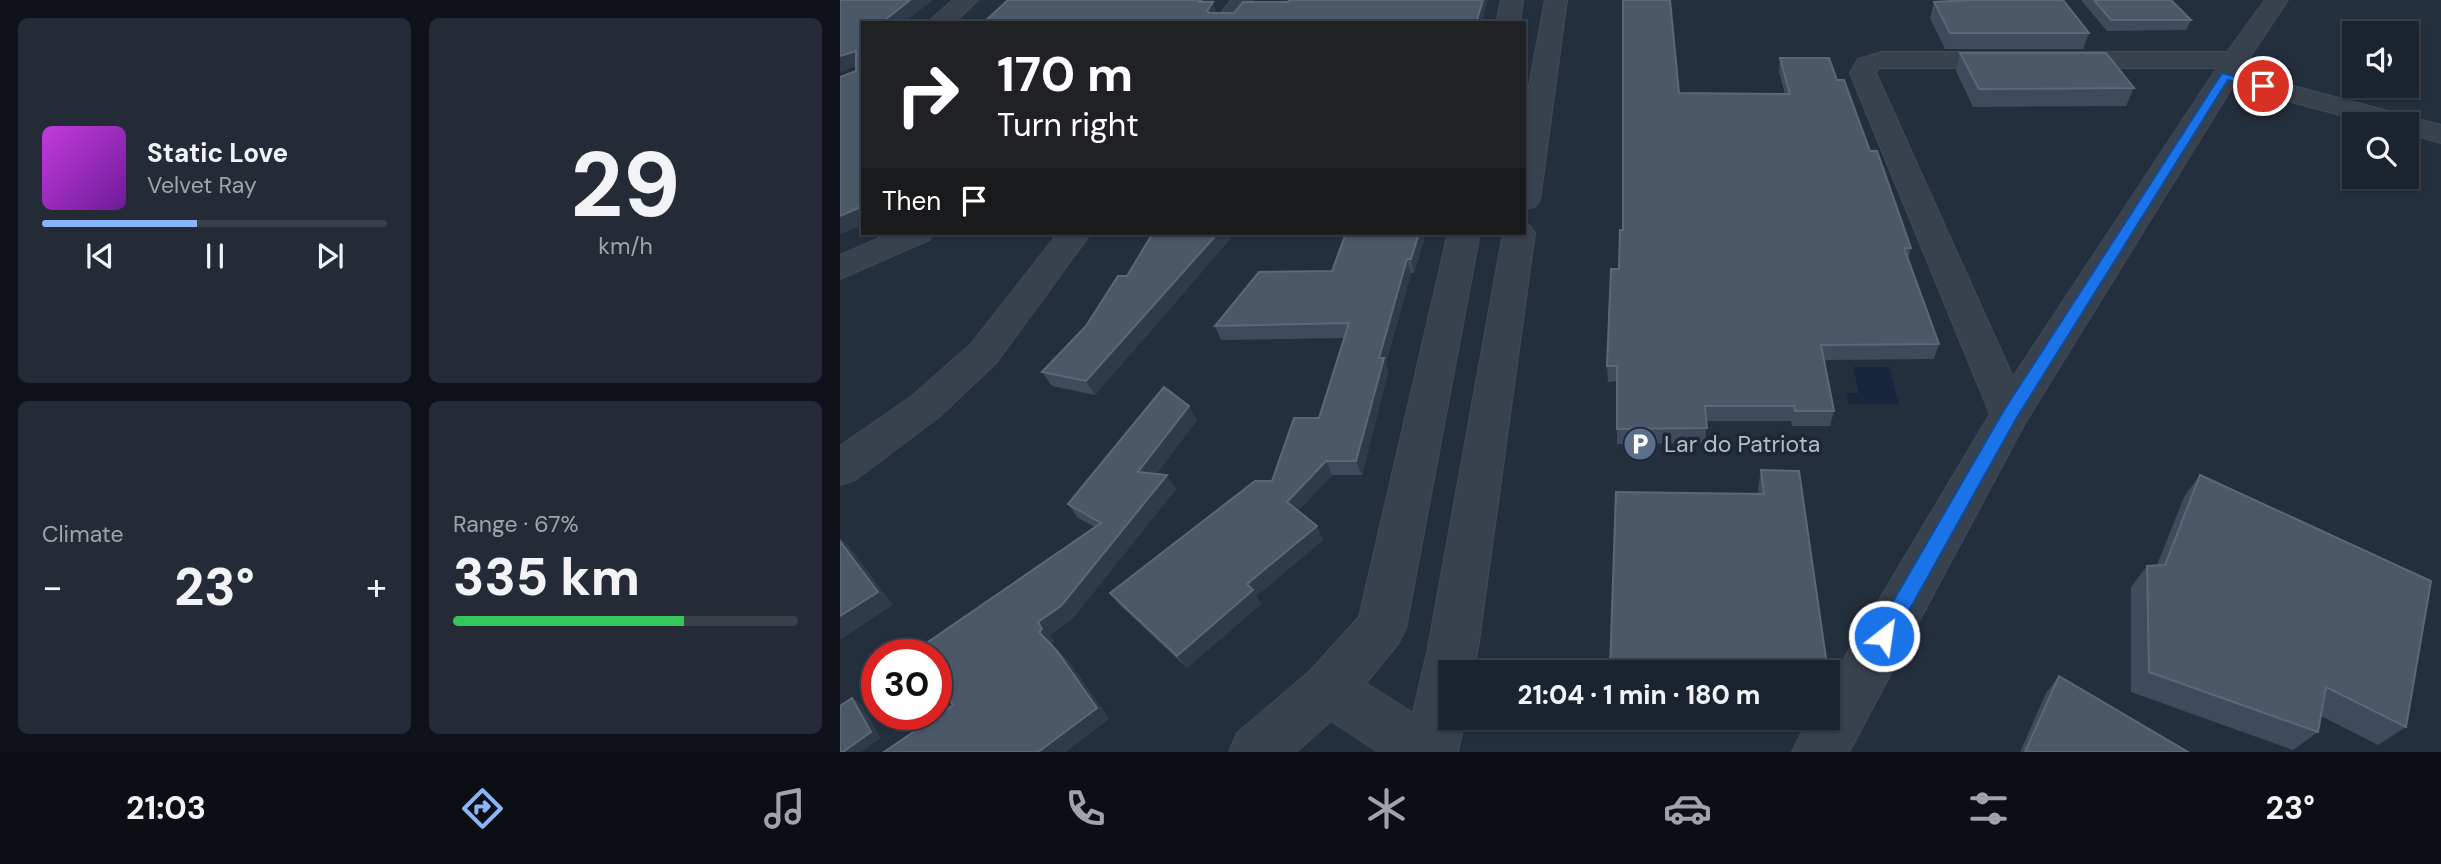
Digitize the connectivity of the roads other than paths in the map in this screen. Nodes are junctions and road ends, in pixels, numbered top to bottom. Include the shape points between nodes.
1 (967, 0) edge
2 (1242, 0) edge
3 (1512, 0) edge
4 (1556, 0) edge
5 (2277, 0) edge
6 (941, 21) edge
7 (1227, 21) edge
8 (1507, 21) edge
9 (2230, 68) junction
10 (2441, 134) edge
11 (1526, 188) edge
12 (914, 235) edge
13 (1073, 235) edge
14 (1464, 235) edge
15 (1519, 235) edge
16 (840, 268) edge
17 (2010, 414) junction
18 (840, 468) edge
19 (1328, 689) junction
20 (1256, 752) edge
21 (1428, 752) edge
22 (1819, 752) edge

1 - 6 street
2 - 7 street
3 - 8 street
4 - 11 street
5 - 9 street
9 - 10 street
9 - 17 street
9 - 17 street via 1882,60 1867,64 1863,73
12 - 16 street
13 - 18 street via 984,353 926,406
14 - 19 street via 1381,628
15 - 21 street via 1453,648
17 - 22 street
19 - 20 street
19 - 21 street

